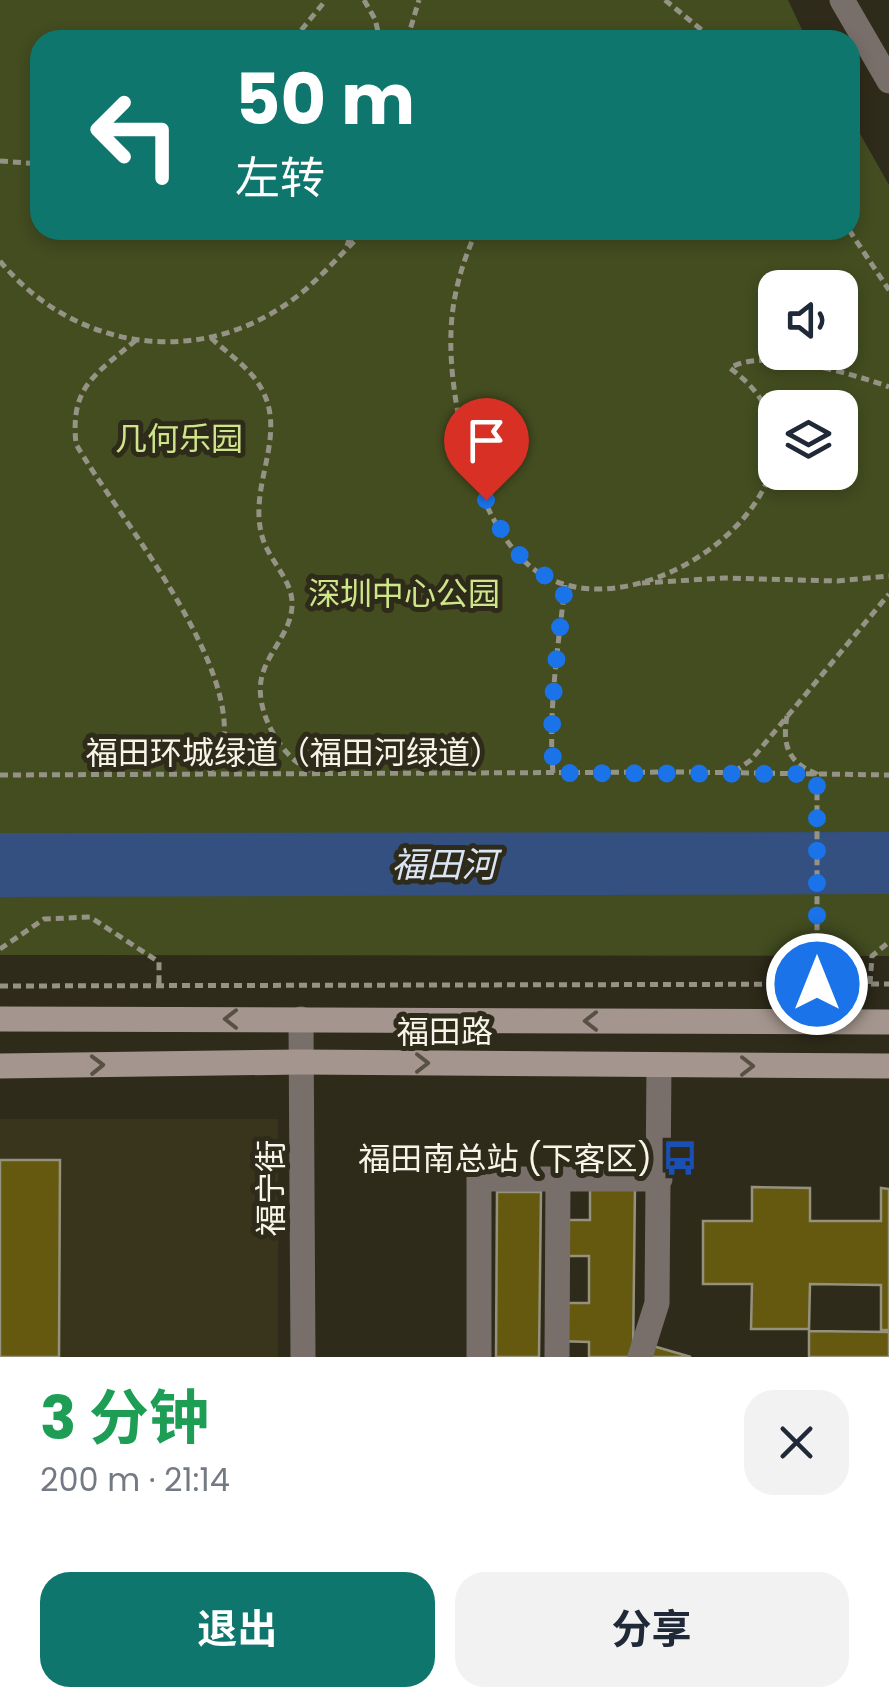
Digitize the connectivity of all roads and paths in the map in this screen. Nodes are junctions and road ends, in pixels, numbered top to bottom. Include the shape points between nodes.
1 (326, 0) edge
2 (364, 0) edge
3 (419, 0) edge
4 (665, 0) edge
5 (842, 0) edge
6 (301, 30) edge
7 (378, 30) edge
8 (410, 30) edge
9 (702, 30) edge
10 (859, 30) edge
11 (860, 31) edge
12 (889, 81) edge
13 (0, 161) edge
14 (30, 163) edge
15 (349, 240) edge
16 (355, 240) edge
17 (473, 240) edge
18 (855, 240) edge
19 (346, 249) junction
20 (0, 261) edge
21 (889, 290) edge
22 (211, 338) junction
23 (136, 340) junction
24 (889, 387) edge
25 (758, 396) edge
26 (765, 490) edge
27 (889, 576) edge
28 (630, 584) junction
29 (565, 585) junction
30 (889, 594) edge
31 (787, 716) junction
32 (554, 773) junction
33 (734, 773) junction
34 (208, 774) junction
35 (333, 774) junction
36 (817, 774) junction
37 (889, 775) edge
38 (0, 776) edge
39 (889, 942) edge
40 (0, 949) edge
41 (817, 984) junction
42 (870, 984) junction
43 (889, 984) edge
44 (0, 986) edge
45 (159, 986) junction
46 (301, 1019) junction
47 (0, 1020) edge
48 (889, 1022) edge
49 (301, 1062) junction
50 (659, 1065) junction
51 (0, 1066) edge
52 (889, 1066) edge
53 (558, 1179) junction
54 (660, 1180) junction
55 (303, 1357) edge
56 (479, 1357) edge
57 (556, 1357) edge
58 (640, 1357) edge

1 - 6 path
2 - 7 path
3 - 8 path
4 - 9 path
5 - 10 street
11 - 12 street
13 - 14 path
15 - 19 path
16 - 19 path
17 - 29 path via 450,329 460,425 486,500 512,549 533,570
18 - 21 path
19 - 22 path via 288,303
20 - 23 path via 18,284 76,324
22 - 23 path
22 - 35 path via 256,380 272,424 260,487 262,535 292,606 260,679 264,712 278,743 307,770
23 - 34 path via 80,394 76,444 174,591 218,683 221,756
24 - 25 path via 785,362 730,368
26 - 28 path via 738,529 690,562
27 - 28 path
28 - 29 path
29 - 32 path via 552,709
30 - 31 path
31 - 33 path
31 - 36 path via 791,758
32 - 33 path, 福田环城绿道（福田河绿道）
32 - 35 path, 福田环城绿道（福田河绿道）
33 - 36 path, 福田环城绿道（福田河绿道）
34 - 35 path, 福田环城绿道（福田河绿道）
34 - 38 path, 福田环城绿道（福田河绿道）
36 - 37 path, 福田环城绿道（福田河绿道）
36 - 41 path
39 - 42 path via 872,956
40 - 45 path via 44,919 90,917 160,962
41 - 42 path
41 - 45 path
42 - 43 path
44 - 45 path
46 -> 47 main road, 福田路
48 -> 46 main road, 福田路
46 - 49 street, 福宁街
49 -> 50 main road, 福田路
51 -> 49 main road, 福田路
49 - 55 street, 福宁街
50 -> 52 main road, 福田路
50 - 54 street
53 - 54 street
53 - 56 street via 479,1179
53 - 57 street
54 - 58 street via 657,1303

